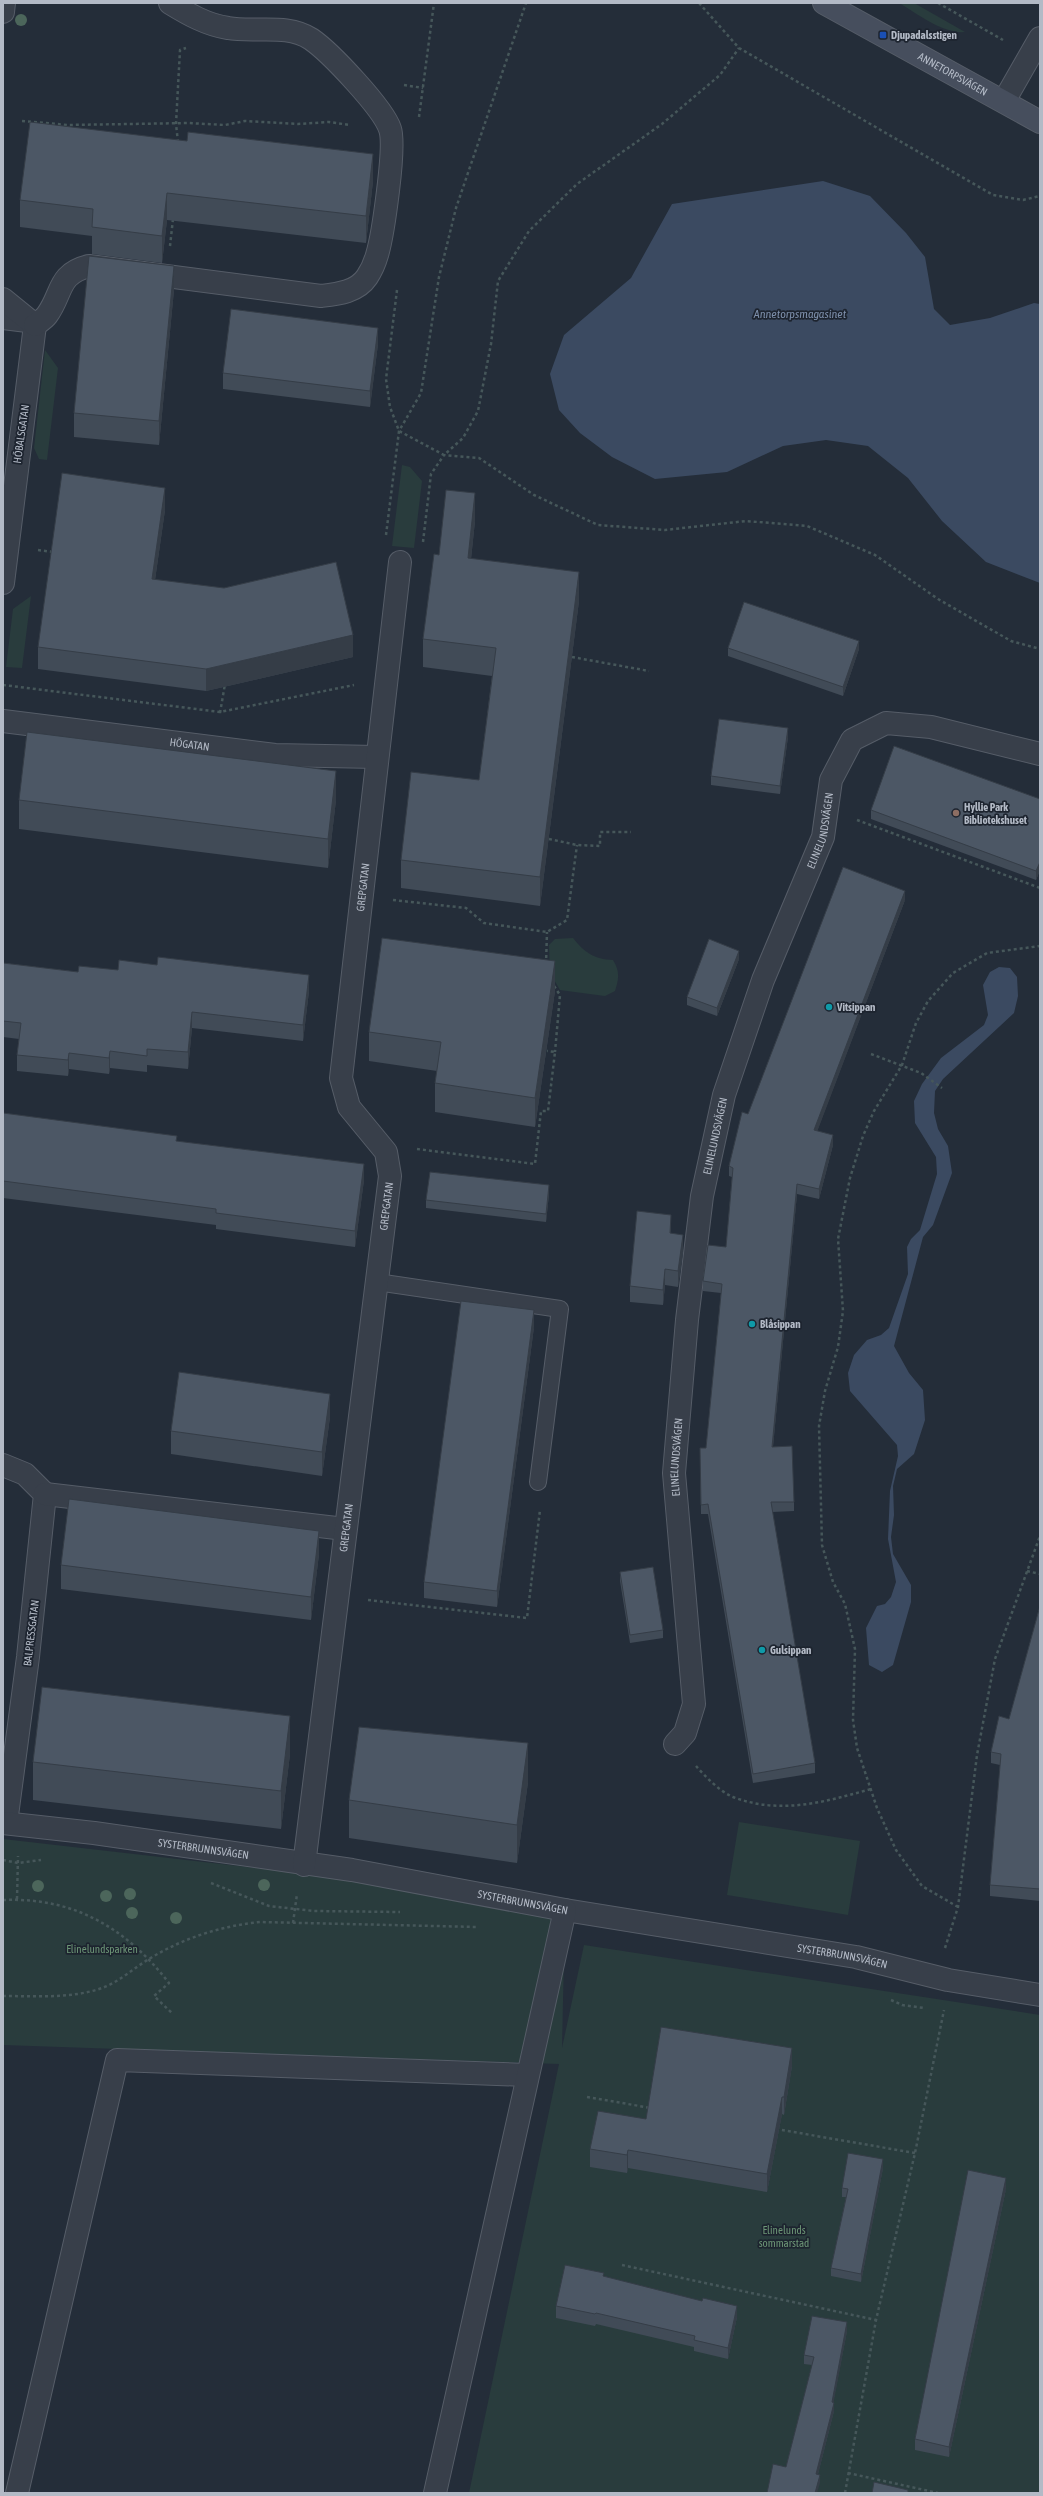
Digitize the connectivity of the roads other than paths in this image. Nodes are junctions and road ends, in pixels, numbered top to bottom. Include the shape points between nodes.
1 (4, 3) edge
2 (170, 3) edge
3 (824, 3) edge
4 (3, 12) edge
5 (1035, 46) edge
6 (1004, 101) junction
7 (1040, 122) edge
8 (3, 299) edge
9 (3, 322) edge
10 (35, 326) junction
11 (7, 536) edge
12 (400, 562) dead end
13 (3, 583) edge
14 (3, 721) edge
15 (1040, 754) edge
16 (376, 757) junction
17 (377, 1282) junction
18 (3, 1465) edge
19 (538, 1482) road end
20 (45, 1494) junction
21 (345, 1529) junction
22 (675, 1744) road end
23 (4, 1823) edge
24 (304, 1864) junction
25 (565, 1910) junction
26 (1040, 1994) edge
27 (527, 2075) junction
28 (16, 2493) edge
29 (435, 2493) edge

1 - 4 street
2 - 10 street via 198,18 228,28 296,32 310,38 335,59 380,112 391,130 393,150 377,256 367,277 358,286 342,294 321,296 89,266 77,269 67,277 46,315
3 - 6 main road, ANNETORPSVÄGEN
5 - 6 street
6 - 7 main road, ANNETORPSVÄGEN
8 - 10 street
9 - 10 lane
10 - 11 street, HÖBALSGATAN
11 - 13 street, HÖBALSGATAN
12 - 16 street, GREPGATAN
14 - 16 street, HÖGATAN via 275,756
15 - 22 street, ELINELUNDSVÄGEN via 931,727 886,723 852,740 831,780 823,837 763,980 724,1095 702,1196 687,1320 674,1473 694,1704 684,1733
16 - 17 street, GREPGATAN via 341,1078 349,1108 386,1152 390,1176
17 - 19 lane via 560,1309
17 - 21 street, GREPGATAN
18 - 20 street via 25,1474
20 - 21 street
20 - 23 street, BALPRESSGATAN via 28,1657
21 - 24 street, GREPGATAN
23 - 24 street, SYSTERBRUNNSVÄGEN via 94,1833
24 - 25 street, SYSTERBRUNNSVÄGEN via 352,1870
25 - 26 street, SYSTERBRUNNSVÄGEN via 856,1957 948,1980
25 - 27 street
27 - 28 street via 117,2060
27 - 29 street

